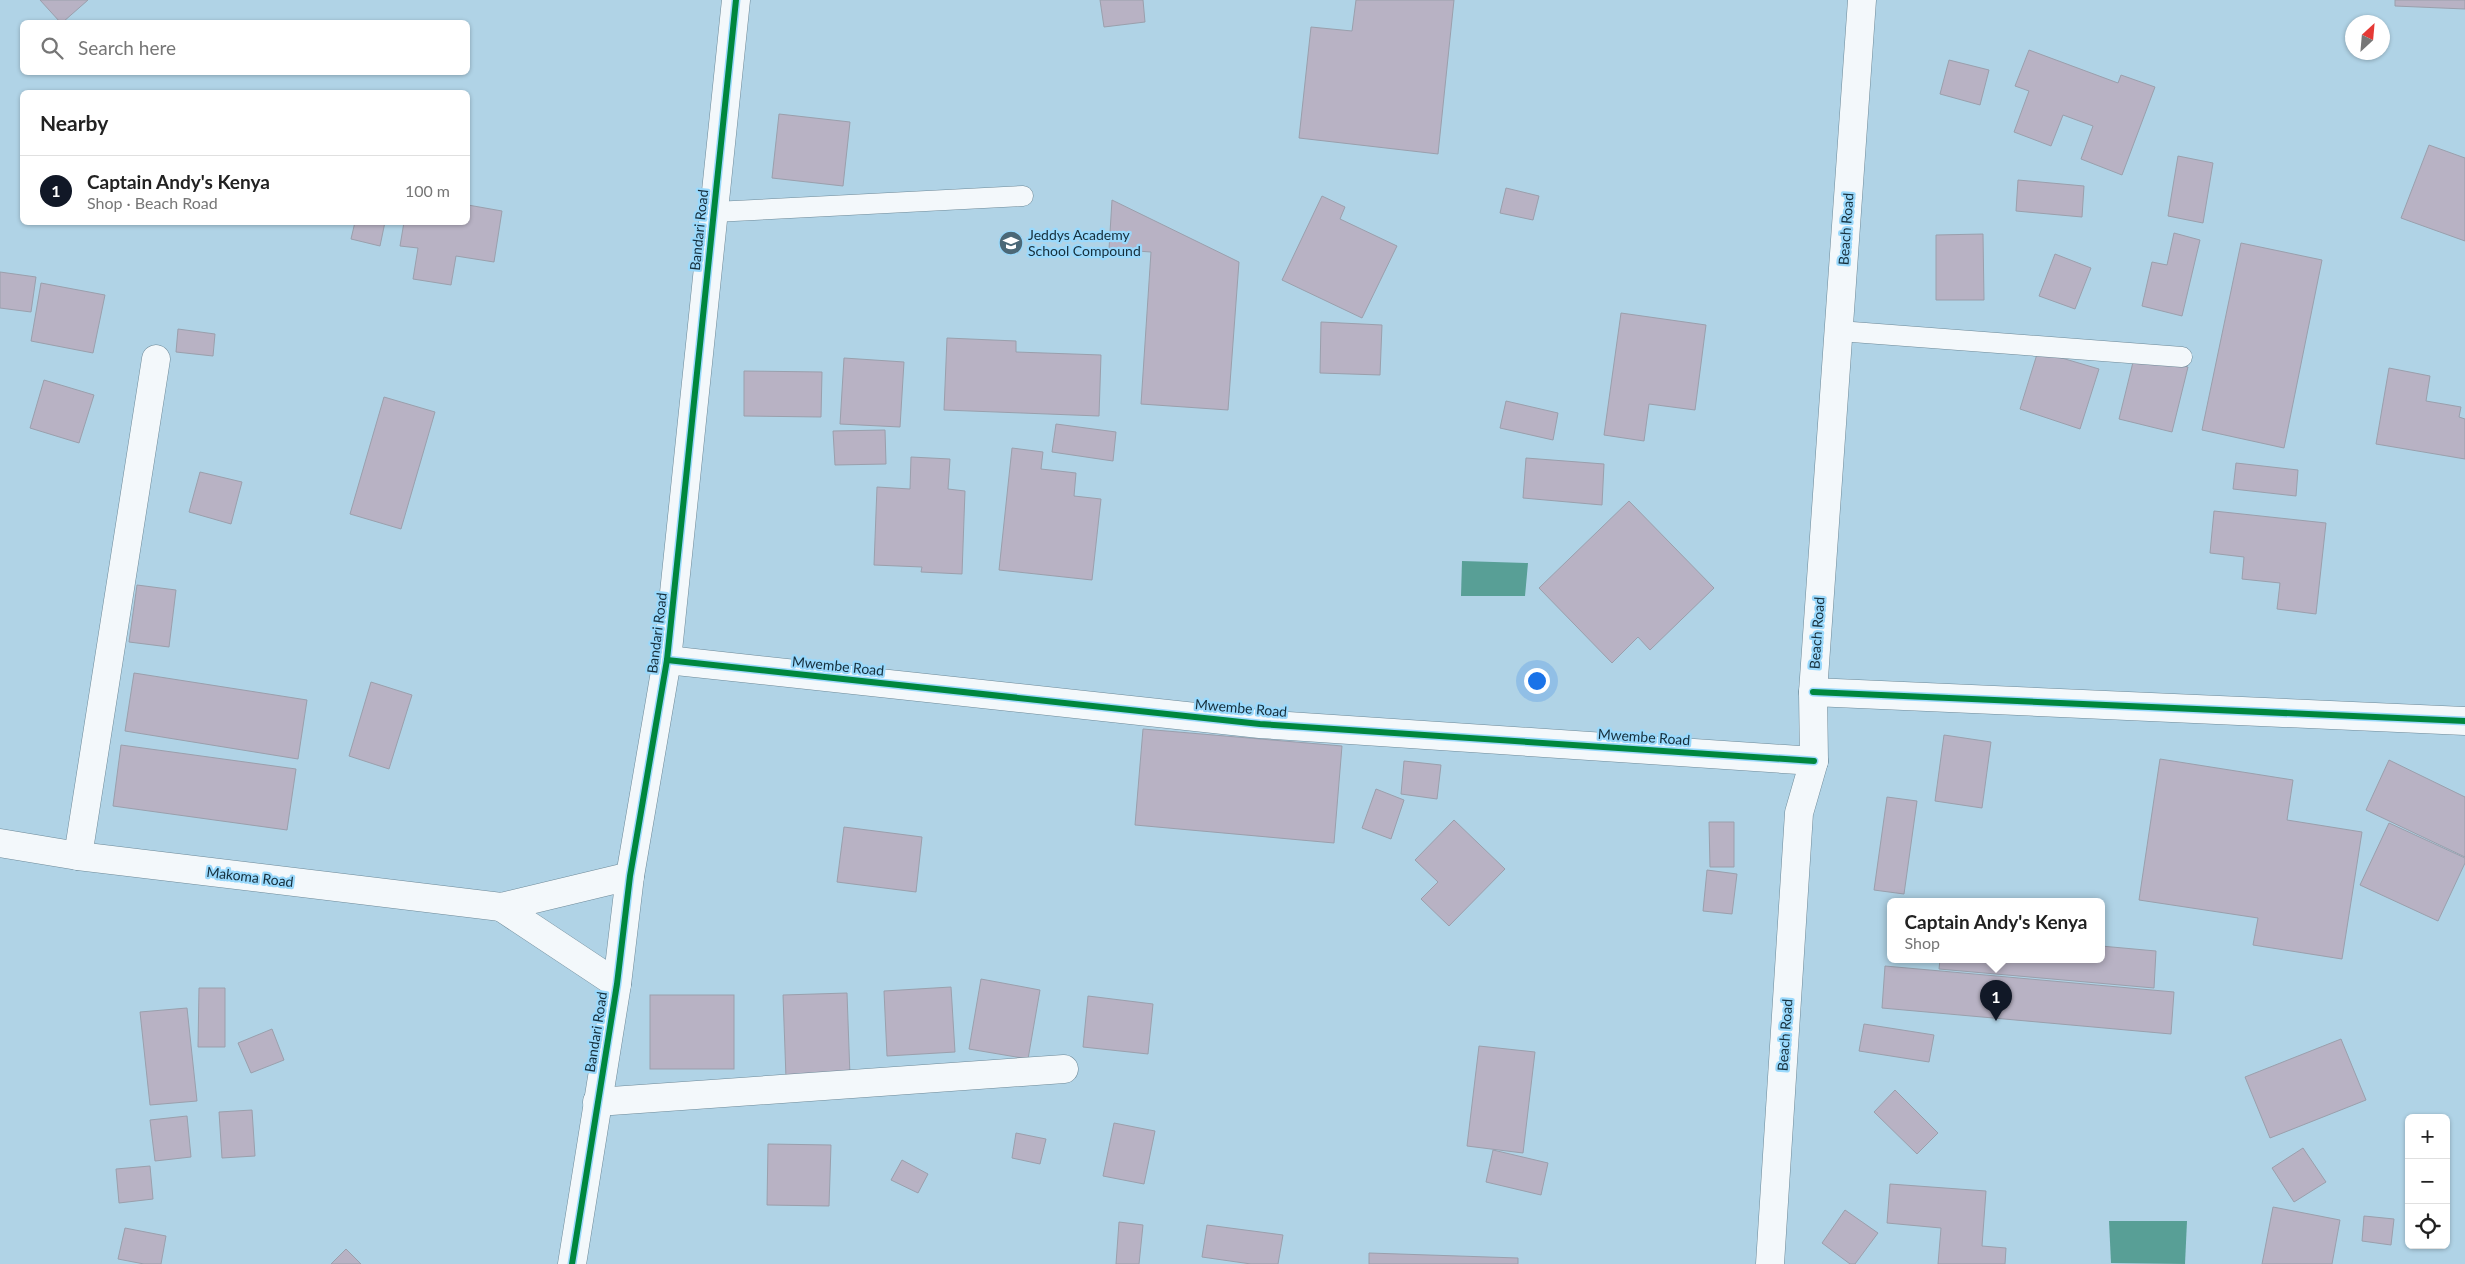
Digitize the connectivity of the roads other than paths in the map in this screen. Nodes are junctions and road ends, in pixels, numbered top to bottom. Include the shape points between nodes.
1 (736, 0) edge
2 (1862, 0) edge
3 (1023, 196) dead end
4 (714, 212) junction
5 (1839, 331) junction
6 (2182, 357) dead end
7 (156, 359) dead end
8 (667, 660) junction
9 (1813, 692) junction
10 (2465, 721) edge
11 (1814, 761) junction
12 (0, 843) edge
13 (78, 856) junction
14 (630, 876) junction
15 (501, 907) junction
16 (617, 984) junction
17 (1064, 1069) dead end
18 (597, 1102) junction
19 (572, 1264) edge
20 (1770, 1264) edge

1 - 4 street, Bandari Road
2 - 5 street, Beach Road
3 - 4 lane
4 - 8 street, Bandari Road
5 - 6 lane
5 - 9 street, Beach Road
7 - 13 street
8 - 11 street, Mwembe Road via 1260,724
8 - 14 street, Bandari Road
9 - 10 street
9 - 11 street, Beach Road
11 - 20 street, Beach Road via 1799,813
12 - 13 street, Makoma Road
13 - 15 street, Makoma Road
14 - 15 street, Makoma Road
14 - 16 street, Bandari Road
15 - 16 street, Makoma Road
16 - 18 street, Bandari Road
17 - 18 street
18 - 19 street, Bandari Road

